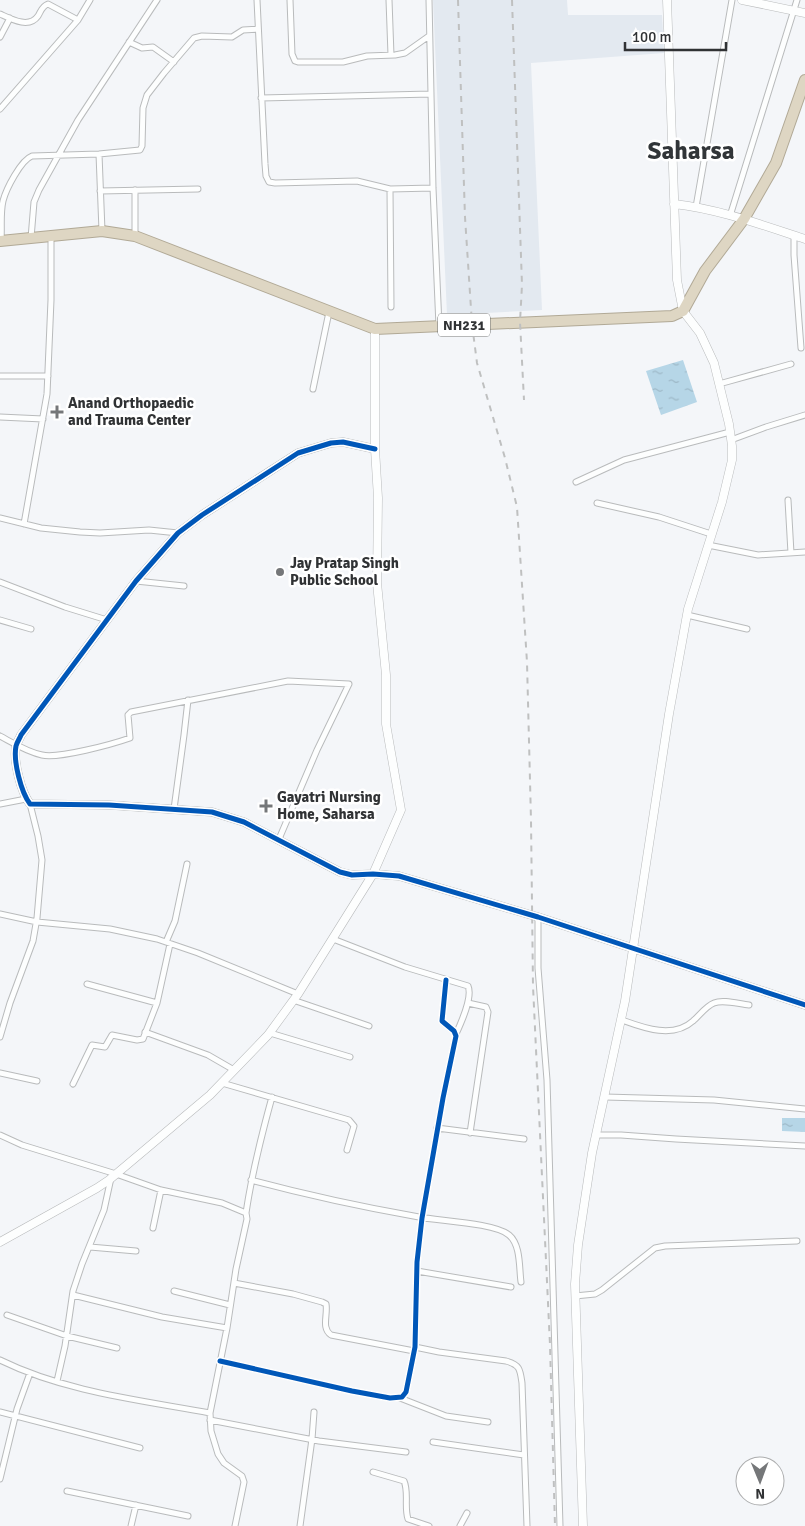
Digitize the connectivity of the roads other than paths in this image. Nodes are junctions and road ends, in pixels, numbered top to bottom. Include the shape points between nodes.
1 (90, 0) edge
2 (157, 0) edge
3 (257, 0) edge
4 (290, 0) edge
5 (389, 0) edge
6 (429, 0) edge
7 (667, 0) edge
8 (732, 0) edge
9 (742, 0) edge
10 (797, 0) edge
11 (794, 11) junction
12 (0, 14) edge
13 (805, 14) edge
14 (10, 18) junction
15 (78, 20) junction
16 (258, 30) junction
17 (429, 36) junction
18 (0, 37) edge
19 (129, 42) junction
20 (391, 55) junction
21 (174, 62) junction
22 (805, 80) edge
23 (430, 94) junction
24 (262, 98) junction
25 (0, 109) edge
26 (99, 154) junction
27 (59, 155) junction
28 (390, 188) junction
29 (433, 188) junction
30 (135, 190) junction
31 (198, 190) dead end
32 (100, 191) junction
33 (674, 204) junction
34 (696, 207) junction
35 (730, 216) junction
36 (744, 219) junction
37 (102, 231) junction
38 (794, 235) junction
39 (51, 236) junction
40 (135, 236) junction
41 (32, 238) junction
42 (805, 239) edge
43 (1, 241) edge
44 (391, 307) dead end
45 (683, 311) junction
46 (329, 312) junction
47 (439, 326) junction
48 (376, 330) junction
49 (801, 348) dead end
50 (791, 364) dead end
51 (0, 376) edge
52 (48, 376) junction
53 (719, 384) junction
54 (313, 389) dead end
55 (805, 414) edge
56 (0, 416) edge
57 (43, 419) junction
58 (730, 436) junction
59 (375, 449) junction
60 (576, 482) dead end
61 (788, 500) dead end
62 (597, 504) dead end
63 (0, 518) edge
64 (24, 524) junction
65 (178, 533) junction
66 (711, 534) junction
67 (708, 545) junction
68 (805, 552) edge
69 (791, 553) junction
70 (136, 581) junction
71 (0, 582) edge
72 (184, 586) dead end
73 (687, 615) junction
74 (0, 620) edge
75 (107, 620) junction
76 (31, 629) dead end
77 (746, 629) dead end
78 (188, 700) junction
79 (0, 736) edge
80 (16, 745) junction
81 (28, 801) junction
82 (0, 804) edge
83 (174, 809) junction
84 (279, 839) junction
85 (187, 864) dead end
86 (373, 874) junction
87 (0, 914) edge
88 (538, 917) junction
89 (37, 922) junction
90 (333, 939) junction
91 (168, 943) junction
92 (634, 948) junction
93 (446, 980) junction
94 (87, 984) dead end
95 (295, 997) junction
96 (157, 1003) junction
97 (468, 1003) junction
98 (749, 1005) dead end
99 (805, 1005) edge
100 (3, 1017) edge
101 (622, 1020) junction
102 (369, 1026) dead end
103 (145, 1032) junction
104 (270, 1033) junction
105 (456, 1034) junction
106 (0, 1037) edge
107 (350, 1057) dead end
108 (234, 1070) junction
109 (0, 1073) edge
110 (37, 1081) dead end
111 (222, 1083) junction
112 (73, 1084) dead end
113 (272, 1097) junction
114 (605, 1097) junction
115 (805, 1109) edge
116 (437, 1128) junction
117 (470, 1133) junction
118 (0, 1135) edge
119 (596, 1135) junction
120 (524, 1139) dead end
121 (805, 1146) edge
122 (347, 1150) dead end
123 (114, 1176) junction
124 (251, 1180) junction
125 (161, 1190) junction
126 (246, 1213) junction
127 (422, 1218) junction
128 (153, 1228) dead end
129 (797, 1241) dead end
130 (0, 1242) edge
131 (90, 1247) junction
132 (136, 1251) dead end
133 (417, 1271) junction
134 (521, 1282) dead end
135 (234, 1283) junction
136 (511, 1287) dead end
137 (174, 1291) dead end
138 (73, 1295) junction
139 (576, 1296) junction
140 (230, 1305) junction
141 (7, 1315) dead end
142 (227, 1328) junction
143 (67, 1336) junction
144 (116, 1348) dead end
145 (414, 1349) junction
146 (0, 1360) edge
147 (220, 1361) junction
148 (30, 1373) junction
149 (57, 1381) junction
150 (399, 1397) junction
151 (0, 1412) edge
152 (314, 1412) dead end
153 (210, 1414) junction
154 (15, 1416) junction
155 (210, 1420) junction
156 (488, 1422) dead end
157 (312, 1440) junction
158 (433, 1442) dead end
159 (140, 1448) dead end
160 (406, 1452) dead end
161 (524, 1455) junction
162 (373, 1472) dead end
163 (0, 1479) edge
164 (67, 1490) dead end
165 (136, 1505) junction
166 (467, 1513) dead end
167 (188, 1516) dead end
168 (131, 1526) edge
169 (235, 1526) edge
170 (300, 1526) edge
171 (429, 1526) edge
172 (460, 1526) edge
173 (527, 1526) edge
174 (560, 1526) edge
175 (582, 1526) edge

1 - 15 street
2 - 19 street
3 - 16 street
4 - 20 street via 294,61 343,62
5 - 20 street
6 - 17 street
7 - 33 main road
8 - 34 street
9 - 11 main road
10 - 11 street
11 - 13 main road
11 - 35 street
12 - 14 street
14 - 15 street via 30,22 48,4
14 - 18 street
15 - 25 street
16 - 21 street via 243,30 232,37 197,37
16 - 24 street
17 - 20 street via 405,53
17 - 23 street
19 - 21 street via 142,48 152,47
19 - 27 street
21 - 26 street via 147,96 143,108 142,149
22 - 36 highway via 776,163
23 - 24 street
23 - 29 street
24 - 28 street via 269,182 357,181
26 - 27 street
26 - 32 street
27 - 41 street via 35,199
27 - 43 street via 32,156 23,163 3,201
28 - 29 street
28 - 44 street
29 - 47 street
30 - 31 street
30 - 32 street
30 - 40 street
32 - 37 street
33 - 34 main road
33 - 45 main road via 677,280
34 - 35 main road
35 - 36 main road
36 - 38 main road
36 - 45 highway via 705,271
37 - 39 highway, NH231
37 - 40 highway, NH231
38 - 42 main road
38 - 49 street
39 - 41 highway, NH231
39 - 52 street
40 - 46 highway, NH231
41 - 43 highway, NH231
45 - 47 highway, NH231 via 672,316
45 - 53 main road via 700,333 714,363
46 - 48 highway, NH231
46 - 54 street
47 - 48 highway, NH231
48 - 59 main road
50 - 53 street
51 - 52 street
52 - 57 street
53 - 58 main road
55 - 58 street
56 - 57 street
57 - 64 street
58 - 60 street via 624,460
58 - 66 main road via 732,460
59 - 65 main road via 337,442 298,453
59 - 86 main road via 377,583 386,675 386,724 401,810
61 - 69 street
62 - 66 street via 659,517
63 - 64 street
64 - 65 street via 80,532 149,530
65 - 70 main road
66 - 67 main road
67 - 69 street via 758,554
67 - 73 main road
68 - 69 street
70 - 72 street
70 - 75 main road
71 - 75 street
73 - 77 street
73 - 92 main road
74 - 76 street
75 - 80 main road
78 - 80 street via 131,712 128,715 129,739 47,756
78 - 83 street
78 - 84 street via 288,681 349,684
79 - 80 street
80 - 81 main road via 18,774
81 - 82 street
81 - 83 main road
81 - 89 street via 42,860
83 - 84 main road via 212,812 244,822
84 - 86 main road via 340,872 362,876
85 - 91 street
86 - 88 main road via 399,876
86 - 90 main road
87 - 89 street
88 - 92 main road
88 - 174 street via 538,968 547,1080
89 - 91 street via 110,929
89 - 100 street
90 - 93 street
90 - 95 main road
91 - 95 street via 198,953
91 - 96 street
92 - 99 main road
92 - 101 main road
93 - 97 street via 468,986
93 - 105 street via 442,1021
94 - 96 street
95 - 102 street
95 - 104 main road
96 - 103 street
97 - 105 street
97 - 117 street via 486,1007 488,1012
98 - 101 street via 713,1003 688,1025 674,1030 649,1030
100 - 106 street
101 - 114 main road
103 - 108 street via 208,1055
103 - 112 street via 140,1041 112,1034 105,1047 92,1045
104 - 107 street
104 - 108 main road
105 - 116 street
108 - 111 main road
109 - 110 street
111 - 113 street
111 - 123 main road
113 - 122 street via 349,1120 354,1126
113 - 124 street
114 - 115 street via 714,1100
114 - 119 main road
116 - 117 street
116 - 127 street
117 - 120 street
118 - 123 street
119 - 121 street
119 - 139 main road via 578,1244
123 - 125 street
123 - 130 main road
123 - 131 street
124 - 126 street
124 - 127 street via 314,1197
125 - 126 street
125 - 128 street
126 - 135 street
127 - 133 street
127 - 134 street via 505,1232 511,1236 518,1253
129 - 139 street via 655,1248 612,1284 595,1294
131 - 132 street
131 - 138 street
133 - 136 street
133 - 145 street
135 - 140 street
135 - 145 street via 326,1304 325,1329 331,1335
137 - 140 street
138 - 142 street via 162,1317
138 - 143 street
139 - 175 main road
140 - 142 street
141 - 143 street
142 - 147 street
143 - 144 street
143 - 149 street
145 - 150 street via 406,1392
145 - 161 street via 506,1361 518,1366 522,1383
146 - 148 street
147 - 150 street via 352,1391
147 - 153 street
148 - 149 street
148 - 154 street
149 - 153 street via 82,1389
150 - 156 street via 446,1416
151 - 154 street
152 - 157 street
153 - 155 street
154 - 159 street
154 - 163 street
155 - 157 street
155 - 169 street via 218,1454 224,1464 239,1472 244,1482
157 - 160 street
157 - 170 street
158 - 161 street
161 - 173 street
162 - 171 street via 404,1481 408,1519
164 - 165 street
165 - 167 street
165 - 168 street
166 - 172 street

